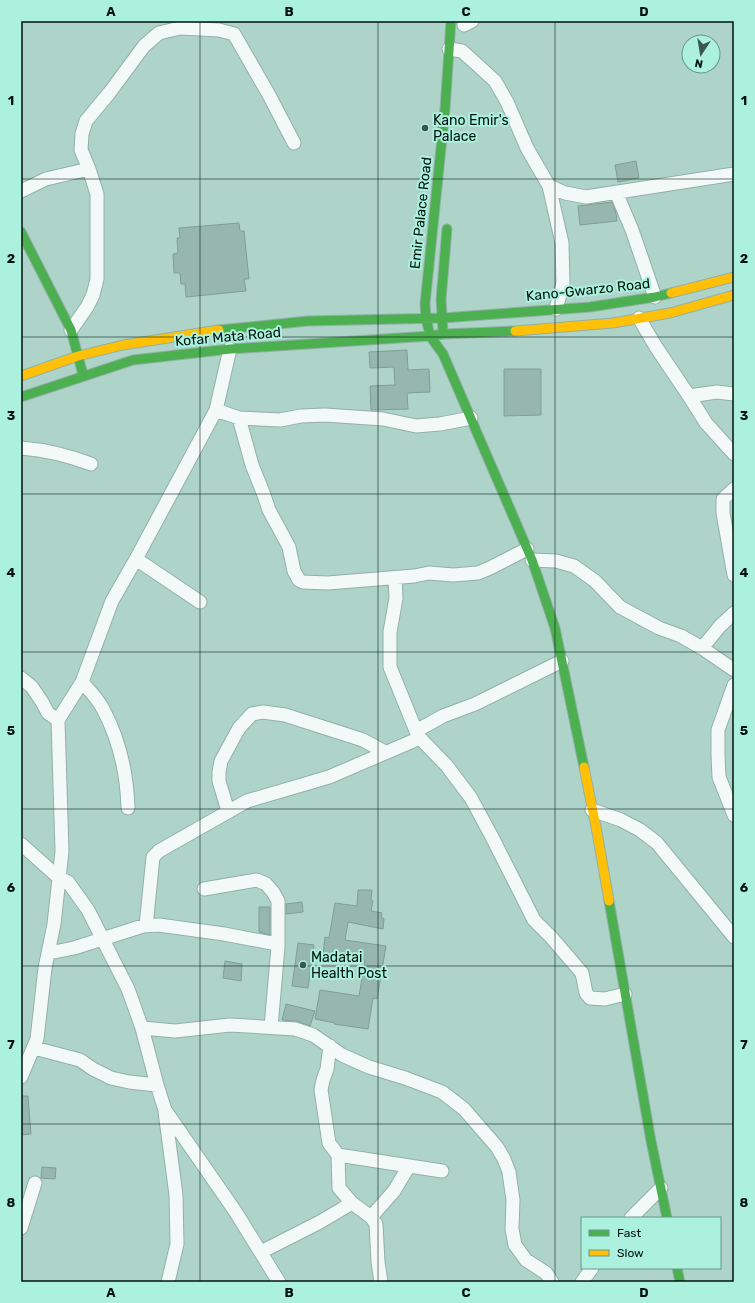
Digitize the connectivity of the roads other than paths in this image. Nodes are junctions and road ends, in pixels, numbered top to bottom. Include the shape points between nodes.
1 (451, 21) edge
2 (458, 48) junction
3 (461, 65) dead end
4 (294, 143) dead end
5 (89, 169) junction
6 (734, 174) edge
7 (549, 186) junction
8 (21, 191) edge
9 (616, 192) junction
10 (448, 220) dead end
11 (21, 232) edge
12 (734, 277) edge
13 (734, 295) edge
14 (655, 297) junction
15 (556, 309) junction
16 (426, 318) junction
17 (443, 318) junction
18 (639, 318) junction
19 (71, 330) junction
20 (443, 334) junction
21 (430, 336) junction
22 (230, 349) junction
23 (443, 354) junction
24 (78, 356) junction
25 (21, 376) edge
26 (84, 376) junction
27 (734, 394) edge
28 (689, 396) junction
29 (21, 397) edge
30 (216, 410) junction
31 (239, 418) junction
32 (471, 418) junction
33 (21, 448) edge
34 (734, 454) edge
35 (91, 464) dead end
36 (734, 489) edge
37 (529, 554) junction
38 (136, 559) junction
39 (734, 575) edge
40 (395, 578) junction
41 (200, 602) dead end
42 (734, 613) edge
43 (702, 648) junction
44 (562, 662) junction
45 (734, 670) edge
46 (21, 678) edge
47 (82, 682) junction
48 (734, 685) edge
49 (58, 720) junction
50 (418, 734) junction
51 (385, 752) junction
52 (128, 808) dead end
53 (592, 810) junction
54 (228, 811) junction
55 (734, 815) edge
56 (21, 844) edge
57 (58, 877) junction
58 (204, 889) dead end
59 (146, 926) junction
60 (734, 937) edge
61 (103, 939) junction
62 (277, 944) junction
63 (48, 953) junction
64 (625, 994) junction
65 (271, 1027) junction
66 (142, 1028) junction
67 (330, 1046) junction
68 (34, 1048) junction
69 (24, 1061) edge
70 (21, 1077) edge
71 (156, 1085) junction
72 (165, 1110) junction
73 (338, 1155) junction
74 (409, 1166) junction
75 (442, 1171) dead end
76 (35, 1183) dead end
77 (661, 1188) junction
78 (352, 1203) junction
79 (371, 1217) junction
80 (632, 1217) edge
81 (667, 1217) edge
82 (21, 1228) edge
83 (261, 1252) junction
84 (591, 1269) edge
85 (677, 1269) edge
86 (168, 1282) edge
87 (279, 1282) edge
88 (381, 1282) edge
89 (552, 1282) edge
90 (582, 1282) edge
91 (680, 1282) edge

1 - 2 main road, Emir Palace Road
2 - 3 main road, Emir Palace Road
2 - 7 street via 495,81 527,148
2 - 16 main road, Emir Palace Road via 445,109 425,304
4 - 5 street via 234,34 219,30 180,28 159,33 144,46 86,121 81,150
5 - 8 street via 46,179
5 - 19 street via 97,194 97,279 87,307
6 - 9 street
7 - 9 street via 565,193 586,197
7 - 15 street via 562,243 563,283
9 - 14 street via 635,236
10 - 17 main road, Emir Palace Road via 441,300
11 - 19 main road
12 - 14 main road, Kano-Gwarzo Road
13 - 18 main road via 670,313
14 - 15 main road, Kano-Gwarzo Road via 590,307
15 - 17 main road, Kano-Gwarzo Road
16 - 17 main road, Kofar Mata Road
16 - 21 main road, Emir Palace Road
16 - 24 main road, Kofar Mata Road via 308,321 233,328 123,345
17 - 20 main road, Emir Palace Road
18 - 20 main road via 561,328
18 - 28 street
19 - 24 main road
20 - 21 main road, Kofar Mata Road
20 - 23 main road, Emir Palace Road
21 - 22 main road, Kofar Mata Road
21 - 23 main road
22 - 26 main road, Kofar Mata Road via 133,360
22 - 30 street
23 - 32 main road
24 - 25 main road, Kofar Mata Road
24 - 26 main road
26 - 29 main road, Kofar Mata Road
27 - 28 street via 717,392
28 - 34 street via 706,423
30 - 31 street
30 - 38 street
31 - 32 street via 280,420 325,415 383,419 416,426
31 - 40 street via 269,510 289,547 294,571 299,580 328,583
32 - 37 main road
33 - 35 street via 44,450
36 - 39 street via 723,499 723,513
37 - 40 street via 478,572 453,575 428,573
37 - 43 street via 574,566 595,581 620,607
37 - 44 main road via 556,628
38 - 41 street
38 - 47 street via 112,601
40 - 50 street via 396,598 390,632 390,667
42 - 43 street
43 - 45 street
44 - 50 street via 475,704 443,716
44 - 53 main road
46 - 49 street via 32,687 48,713
47 - 49 street
47 - 52 street via 102,707 112,730 122,760
48 - 55 street via 718,730 718,755 719,777
49 - 57 street via 62,851
50 - 51 street
50 - 64 street via 471,798 534,920 582,973 586,993 590,998 605,999
51 - 54 street via 329,777 247,801
51 - 54 street via 363,740 285,715 263,712 252,714 239,728 221,761 219,781
53 - 60 street via 621,820 640,830 657,844
53 - 64 main road
54 - 59 street via 155,854
56 - 57 street
57 - 61 street via 68,882 88,910
57 - 63 street via 54,924
58 - 62 street via 257,880 266,884 278,901
59 - 61 street
59 - 62 street via 159,925
61 - 63 street
61 - 66 street via 128,989
62 - 65 street
63 - 68 street
64 - 77 main road
65 - 66 street via 230,1025 175,1031
65 - 67 street via 295,1029 313,1035
66 - 71 street
67 - 73 street via 322,1090 329,1143
67 - 89 street via 368,1068 442,1092 464,1109 497,1147 509,1172 515,1245 526,1260 546,1273
68 - 69 street
68 - 71 street via 80,1060 111,1078
69 - 70 street
71 - 72 street
72 - 83 street
72 - 86 street via 176,1194 177,1244
73 - 74 street
73 - 78 street via 339,1188
74 - 75 street
74 - 79 street via 394,1191
76 - 82 street
77 - 80 street
77 - 81 main road
78 - 79 street
78 - 83 street
79 - 88 street via 376,1224
83 - 87 street
84 - 90 street
85 - 91 main road

